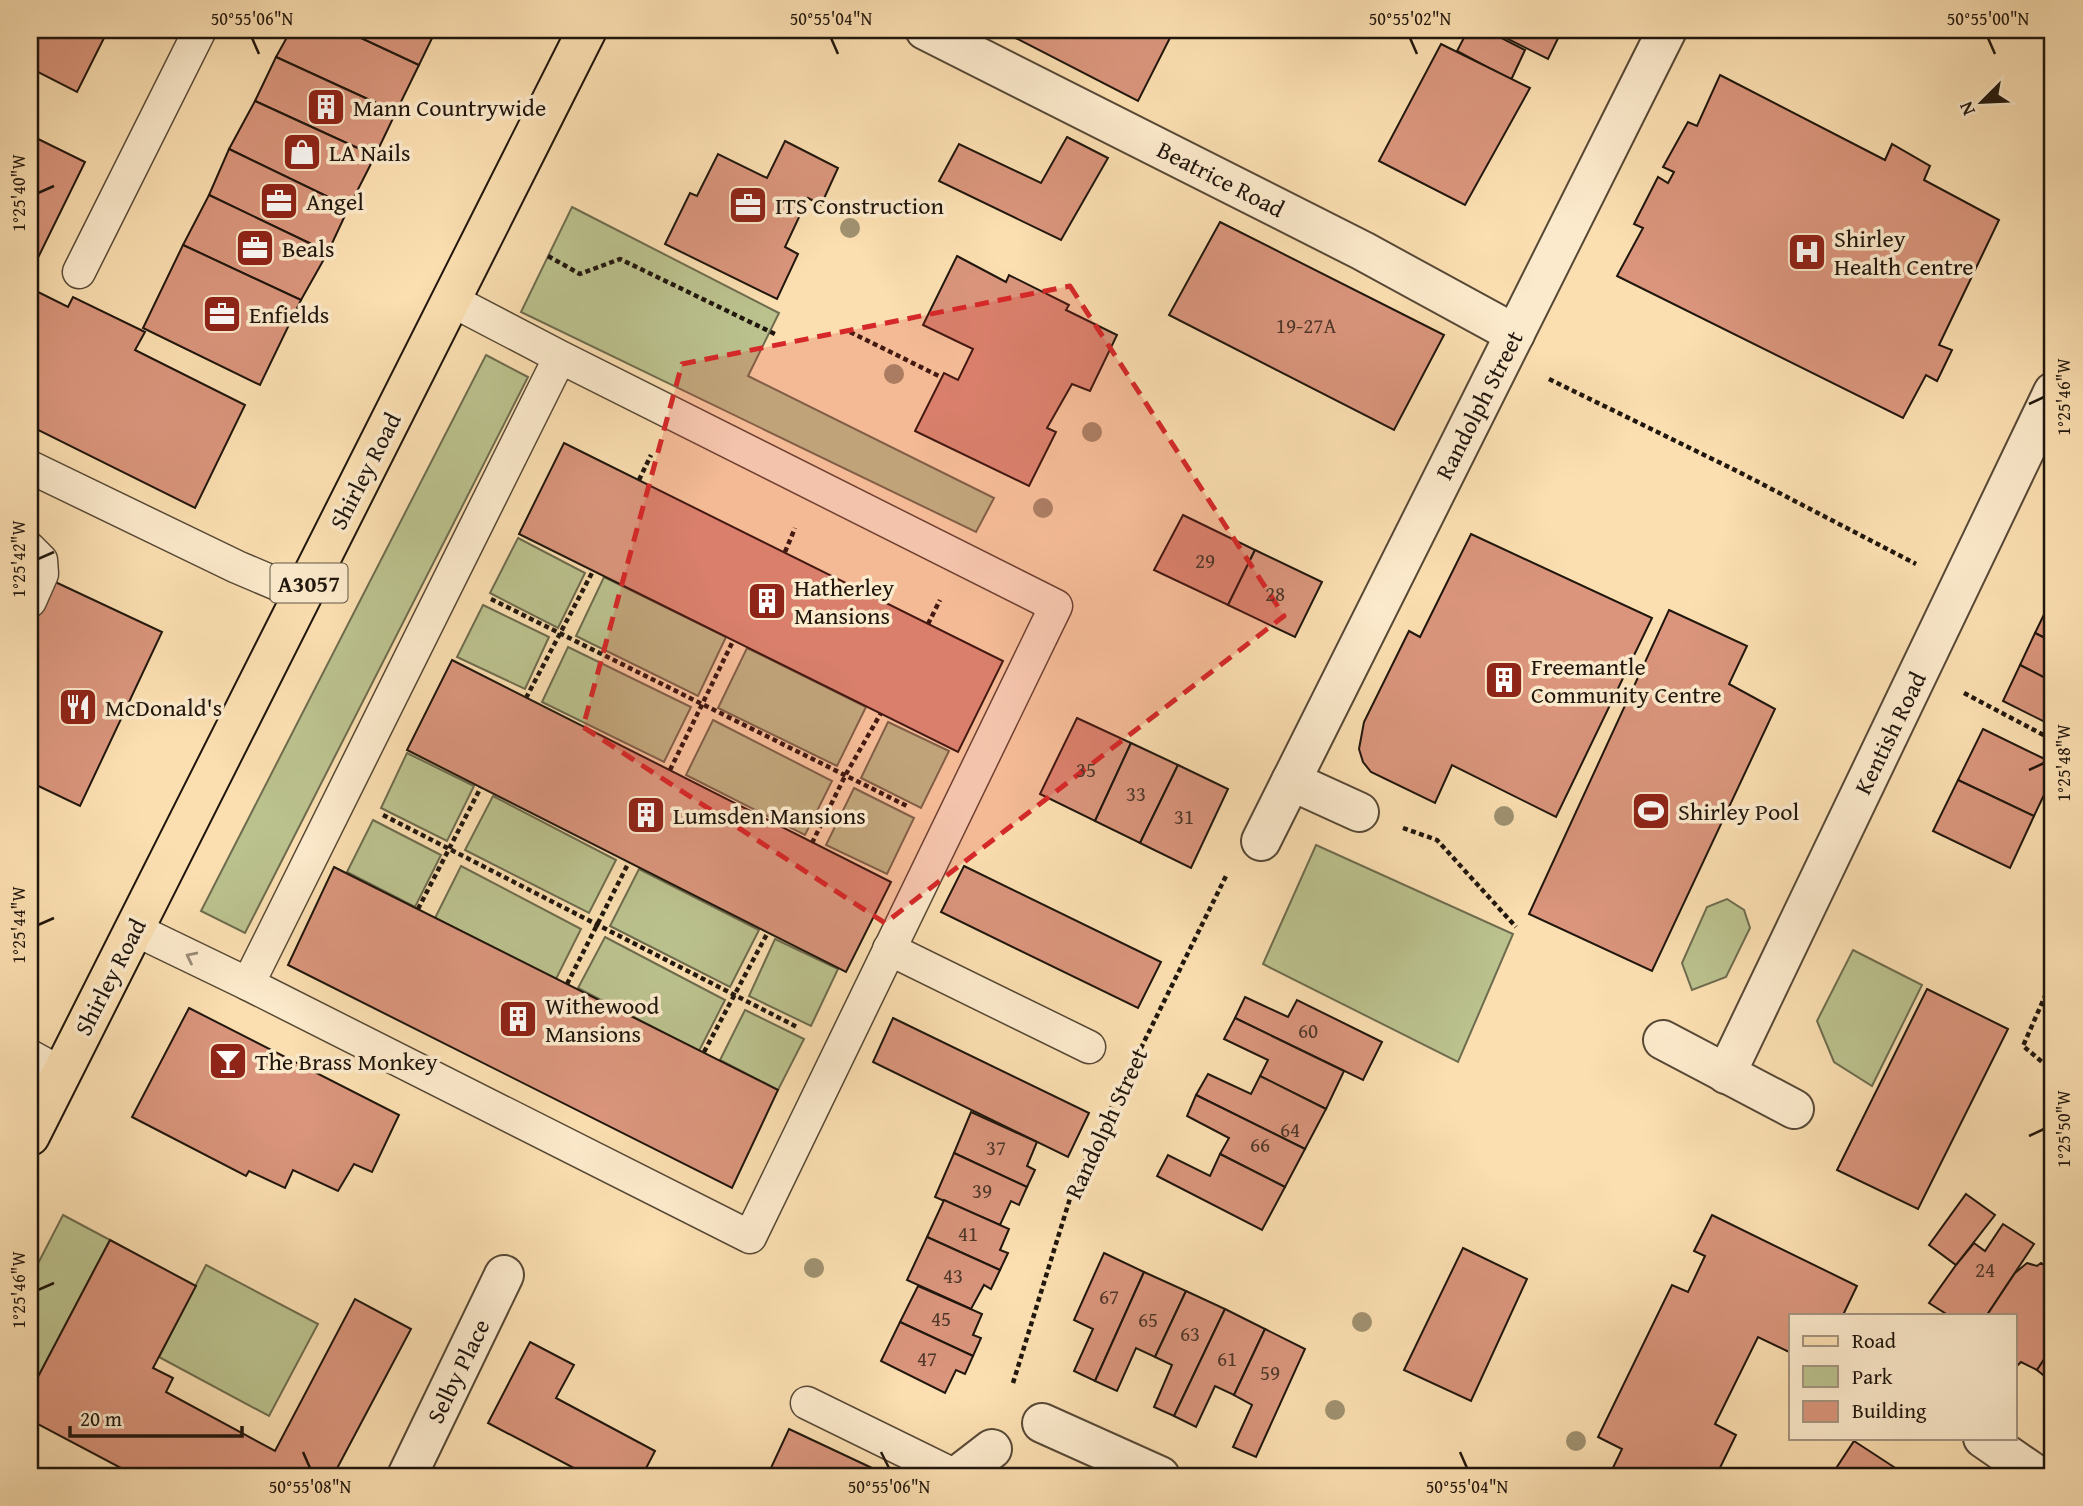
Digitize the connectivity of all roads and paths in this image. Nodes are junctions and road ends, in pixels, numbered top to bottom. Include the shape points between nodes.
1 (200, 30) edge
2 (587, 30) edge
3 (925, 30) edge
4 (1667, 30) edge
5 (548, 256) dead end
6 (79, 272) dead end
7 (451, 300) junction
8 (850, 332) dead end
9 (777, 335) dead end
10 (1509, 346) junction
11 (560, 357) junction
12 (941, 377) dead end
13 (2053, 392) edge
14 (30, 467) edge
15 (30, 549) edge
16 (593, 571) dead end
17 (450, 579) junction
18 (1959, 587) junction
19 (303, 595) junction
20 (30, 601) edge
21 (559, 633) junction
22 (733, 640) dead end
23 (1919, 671) junction
24 (526, 698) dead end
25 (703, 703) junction
26 (881, 713) dead end
27 (2053, 740) edge
28 (670, 770) dead end
29 (846, 774) junction
30 (1292, 781) junction
31 (481, 787) dead end
32 (342, 795) junction
33 (1359, 812) joint
34 (948, 827) junction
35 (1261, 841) joint
36 (812, 843) dead end
37 (449, 848) junction
38 (629, 862) dead end
39 (418, 909) dead end
40 (598, 926) junction
41 (1516, 927) dead end
42 (134, 929) junction
43 (768, 932) dead end
44 (889, 949) junction
45 (2053, 978) edge
46 (248, 984) junction
47 (567, 984) dead end
48 (733, 996) junction
49 (1663, 1040) dead end
50 (841, 1048) junction
51 (1089, 1048) dead end
52 (704, 1052) dead end
53 (1136, 1057) dead end
54 (46, 1065) edge
55 (1130, 1069) dead end
56 (2053, 1071) edge
57 (1726, 1073) junction
58 (1794, 1109) dead end
59 (30, 1136) edge
60 (504, 1275) dead end
61 (807, 1404) dead end
62 (1042, 1423) dead end
63 (1986, 1440) edge
64 (992, 1450) joint
65 (416, 1473) edge
66 (956, 1476) edge
67 (1160, 1476) edge
68 (2038, 1476) edge

1 - 6 lane
2 - 7 main road, Shirley Road / A3057
3 - 10 street, Beatrice Road via 1363,251
4 - 10 street, Randolph Street
5 - 9 path via 580,274 620,259
7 - 11 lane
7 - 19 main road, Shirley Road / A3057
8 - 12 path
10 - 18 path
10 - 30 street, Randolph Street
11 - 17 lane
11 - 34 lane via 1056,606
13 - 18 street, Kentish Road
14 - 19 lane
15 - 20 lane via 41,560 42,574
16 - 21 path
17 - 21 path
17 - 32 lane
18 - 23 street, Kentish Road
19 - 42 main road, Shirley Road / A3057
21 - 24 path
21 - 25 path
22 - 25 path
23 - 27 path
23 - 57 street, Kentish Road
25 - 28 path
25 - 29 path
26 - 29 path
29 - 34 path
29 - 36 path
30 - 33 street
30 - 35 street, Randolph Street
31 - 37 path
32 - 37 path
32 - 46 lane
33 - 41 path via 1437,840
34 - 44 lane
35 - 53 path, Randolph Street via 1227,874
37 - 39 path
37 - 40 path
38 - 40 path
40 - 47 path
40 - 48 path
46 -> 42 lane
42 - 54 main road, Shirley Road / A3057
43 - 48 path
44 - 50 lane
44 - 51 lane
45 - 56 path via 2023,1046
46 - 50 lane via 750,1237
48 - 50 path
48 - 52 path
49 - 57 street
54 - 59 main road, Shirley Road / A3057
55 - 64 path, Randolph Street via 1076,1179
57 - 58 street
60 - 65 street, Selby Place
61 - 66 lane
62 - 67 street
63 - 68 street
64 - 66 street

